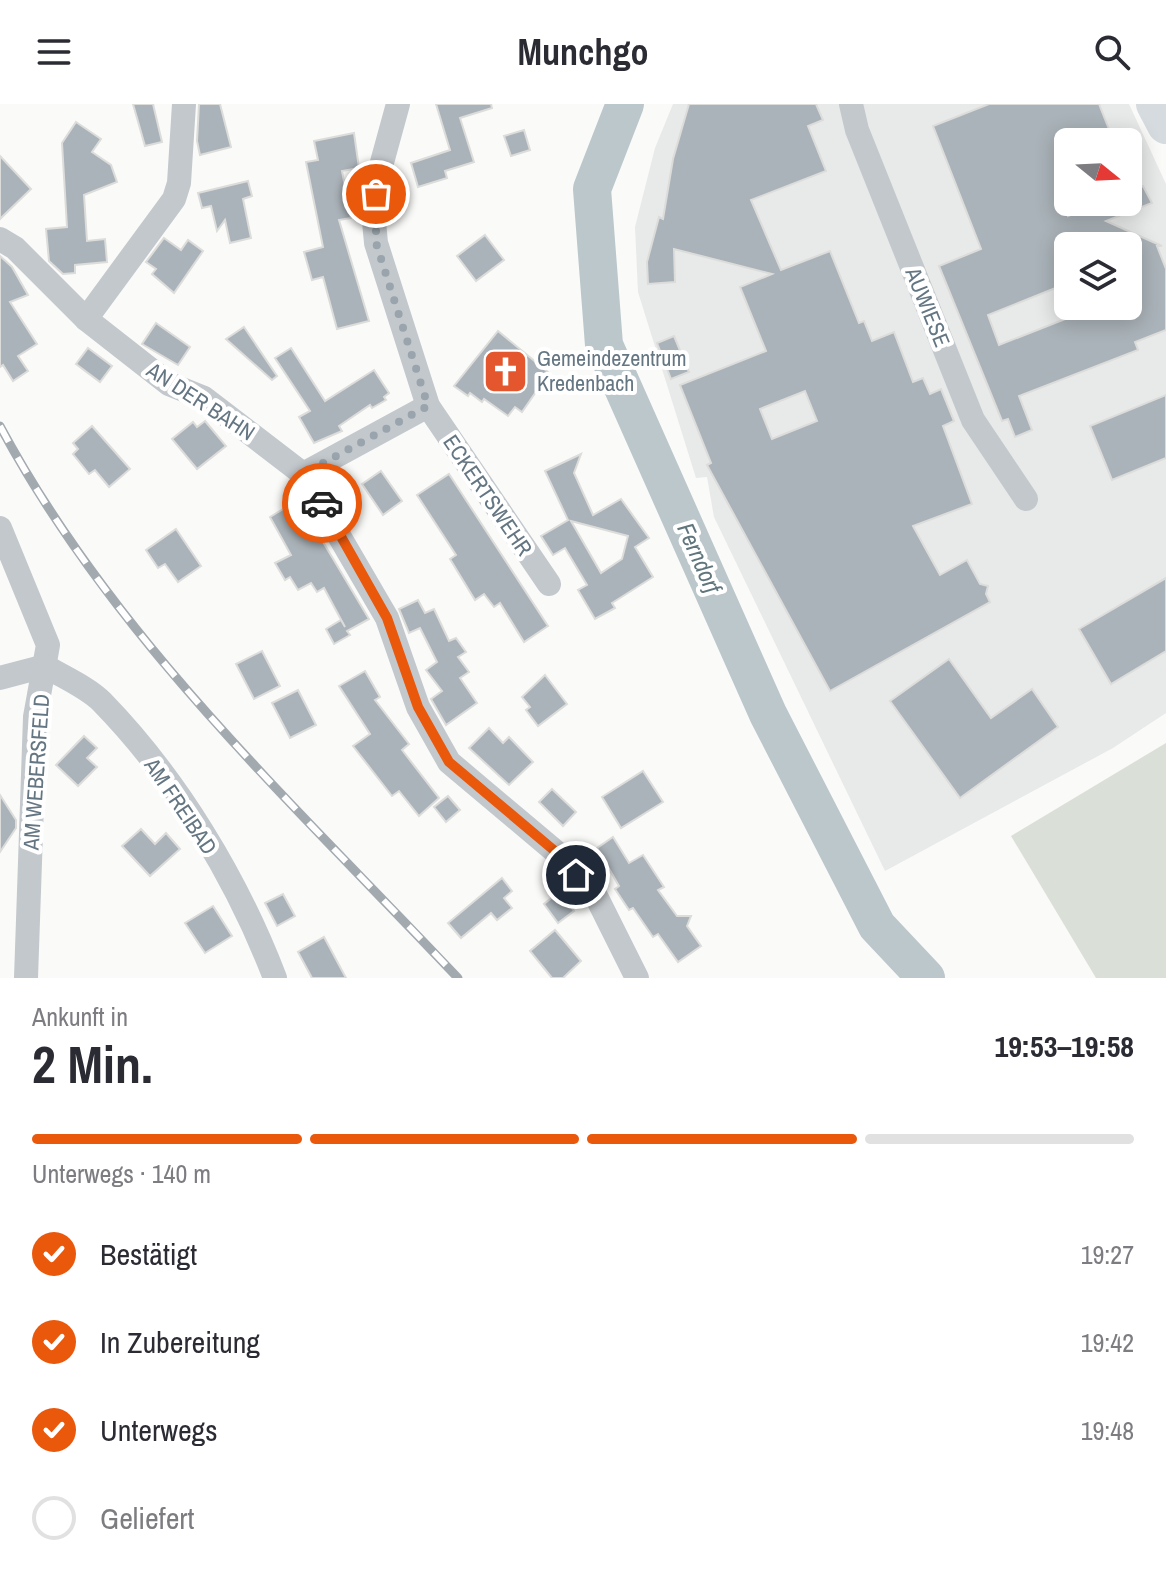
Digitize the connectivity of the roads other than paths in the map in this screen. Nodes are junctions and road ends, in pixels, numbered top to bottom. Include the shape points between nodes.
1 (184, 104) edge
2 (398, 104) edge
3 (851, 104) edge
4 (1155, 104) edge
5 (1166, 125) edge
6 (0, 239) edge
7 (86, 319) junction
8 (428, 406) junction
9 (303, 474) junction
10 (1026, 499) dead end
11 (0, 528) edge
12 (549, 584) dead end
13 (45, 666) junction
14 (0, 678) edge
15 (26, 978) edge
16 (275, 978) edge
17 (637, 978) edge

1 - 7 street via 174,199
2 - 8 street, ECKERTSWEHR via 378,177 376,243
3 - 10 street, AUWIESE via 973,420
4 - 5 main road
6 - 7 street, AN DER BAHN
7 - 9 street, AN DER BAHN via 169,384 204,398
8 - 9 street
8 - 12 street, ECKERTSWEHR
9 - 17 street, AN DER BAHN via 387,618 418,707 449,762 556,852 597,898
11 - 13 street, AM WEBERSFELD via 48,645
13 - 14 street
13 - 15 street, AM WEBERSFELD via 35,717
13 - 16 street, AM FREIBAD via 100,700 169,781 252,916

